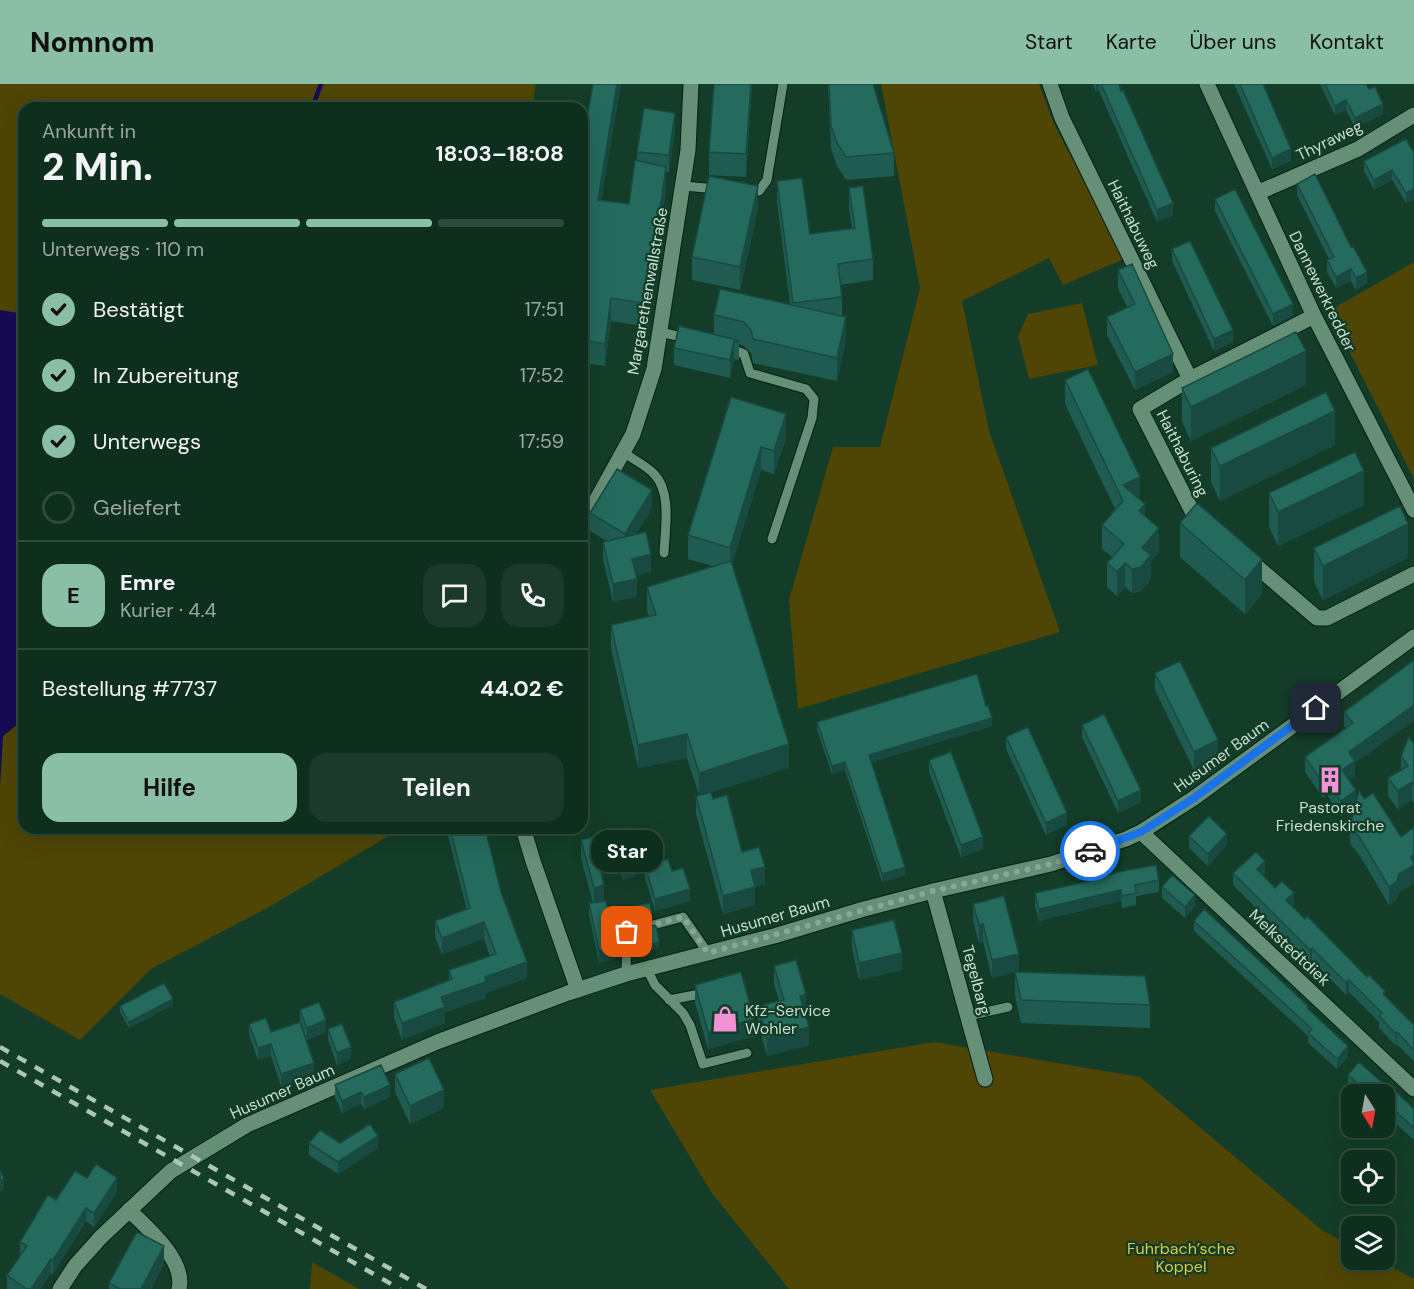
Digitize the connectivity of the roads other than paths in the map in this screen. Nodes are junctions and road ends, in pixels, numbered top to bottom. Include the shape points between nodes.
1 (691, 84) edge
2 (783, 84) edge
3 (1050, 84) edge
4 (1207, 84) edge
5 (1414, 115) edge
6 (683, 186) junction
7 (1257, 193) junction
8 (1314, 316) junction
9 (660, 332) junction
10 (694, 340) edge
11 (717, 346) edge
12 (1190, 379) junction
13 (622, 452) junction
14 (1414, 510) edge
15 (588, 515) edge
16 (1213, 530) edge
17 (772, 539) dead end
18 (1237, 549) edge
19 (664, 553) dead end
20 (1414, 574) edge
21 (1414, 637) edge
22 (1141, 832) junction
23 (525, 834) edge
24 (933, 891) junction
25 (708, 953) junction
26 (647, 969) junction
27 (626, 974) junction
28 (578, 990) junction
29 (713, 990) edge
30 (669, 1000) junction
31 (1008, 1007) dead end
32 (968, 1016) junction
33 (747, 1053) dead end
34 (985, 1079) dead end
35 (1414, 1089) edge
36 (129, 1210) junction
37 (60, 1289) edge
38 (179, 1289) edge

1 - 6 street, Margarethenwallstraße
2 - 6 lane via 768,180 759,191
3 - 12 street, Haithabuweg via 1062,118
4 - 7 street, Dannewerkredder
5 - 7 street, Thyraweg via 1358,149
6 - 9 street, Margarethenwallstraße
7 - 8 street, Dannewerkredder
8 - 12 street, Haithaburing
8 - 14 street, Dannewerkredder
9 - 10 lane
9 - 13 street, Margarethenwallstraße via 654,369 633,434
11 - 17 lane via 744,354 750,373 806,389 814,399 813,418
12 - 16 street, Haithaburing via 1140,409 1193,513
13 - 15 street, Margarethenwallstraße
13 - 19 lane via 654,474 663,487
18 - 20 street via 1317,618 1327,618
21 - 22 street, Husumer Baum via 1194,798
22 - 24 street, Husumer Baum via 1051,864
22 - 35 street, Melkstedtdiek
23 - 28 street
24 - 25 street, Husumer Baum
24 - 32 street, Tegelbarg
25 - 26 street, Husumer Baum
25 - 27 lane via 683,917 627,932
26 - 27 street, Husumer Baum
26 - 30 lane
27 - 28 street, Husumer Baum
28 - 36 street, Husumer Baum via 437,1042 246,1125 171,1171
29 - 30 lane
30 - 33 lane via 690,1025 703,1064
31 - 32 lane
32 - 34 street, Tegelbarg
36 - 37 street, Husumer Baum via 75,1266
36 - 38 street via 171,1254

